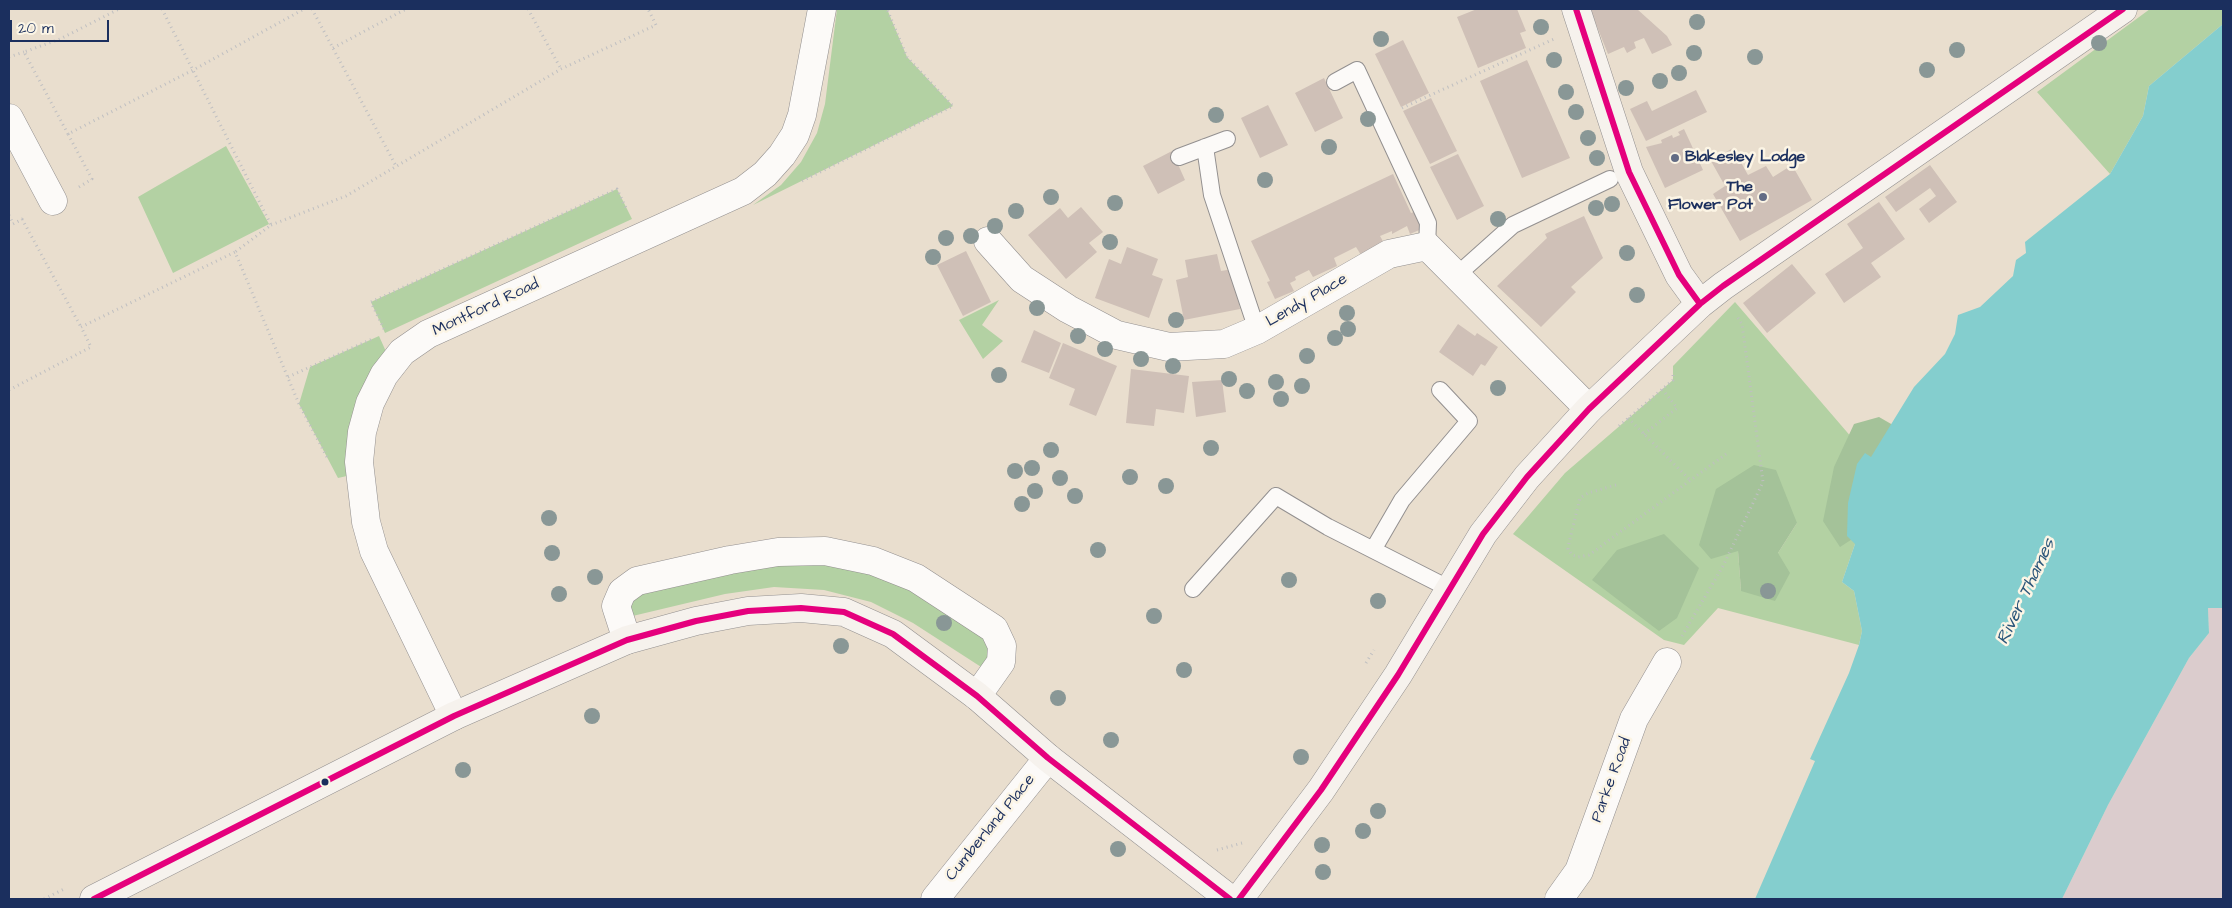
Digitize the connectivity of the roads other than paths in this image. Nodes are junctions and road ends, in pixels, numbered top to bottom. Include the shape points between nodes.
1 (822, 9) edge
2 (2123, 9) edge
3 (1579, 18) edge
4 (1334, 82) dead end
5 (9, 118) edge
6 (1228, 139) dead end
7 (1205, 147) junction
8 (1179, 157) dead end
9 (1610, 179) dead end
10 (53, 201) road end
11 (988, 241) dead end
12 (1427, 246) junction
13 (1457, 275) junction
14 (1700, 304) junction
15 (1257, 330) junction
16 (1440, 390) dead end
17 (1590, 409) junction
18 (1373, 550) junction
19 (1193, 589) dead end
20 (1450, 589) junction
21 (627, 640) junction
22 (1667, 662) road end
23 (977, 696) junction
24 (454, 716) junction
25 (1048, 758) junction
26 (94, 899) edge
27 (935, 899) edge
28 (1230, 899) edge
29 (1238, 899) edge
30 (1559, 899) edge

1 - 24 street, Montford Road via 795,135 765,174 743,191 428,334 402,352 384,375 370,403 362,432 359,462 370,537
2 - 14 street via 1756,261
3 - 14 street via 1629,172 1679,275
4 - 12 lane via 1357,70 1428,223
5 - 10 street
6 - 7 lane
7 - 8 lane
7 - 15 lane via 1212,195
9 - 13 lane via 1513,225
11 - 15 street, Lendy Place via 1022,279 1068,309 1117,334 1169,347 1224,344
12 - 13 street
12 - 15 street, Lendy Place via 1389,254
13 - 17 street
14 - 17 street
16 - 18 lane via 1469,421 1402,500
17 - 20 street via 1527,477 1484,534
18 - 19 lane via 1276,496
18 - 20 lane
20 - 29 street via 1398,675 1321,790
21 - 23 street via 748,611 801,608 844,612 893,634
21 - 23 street via 616,606 622,592 637,582 778,552 825,551 873,561 916,578 994,629 1002,646 1001,662
21 - 24 street
22 - 30 street, Parke Road via 1634,719 1579,871
23 - 25 street
24 - 26 street
25 - 27 street, Cumberland Place
25 - 28 street

